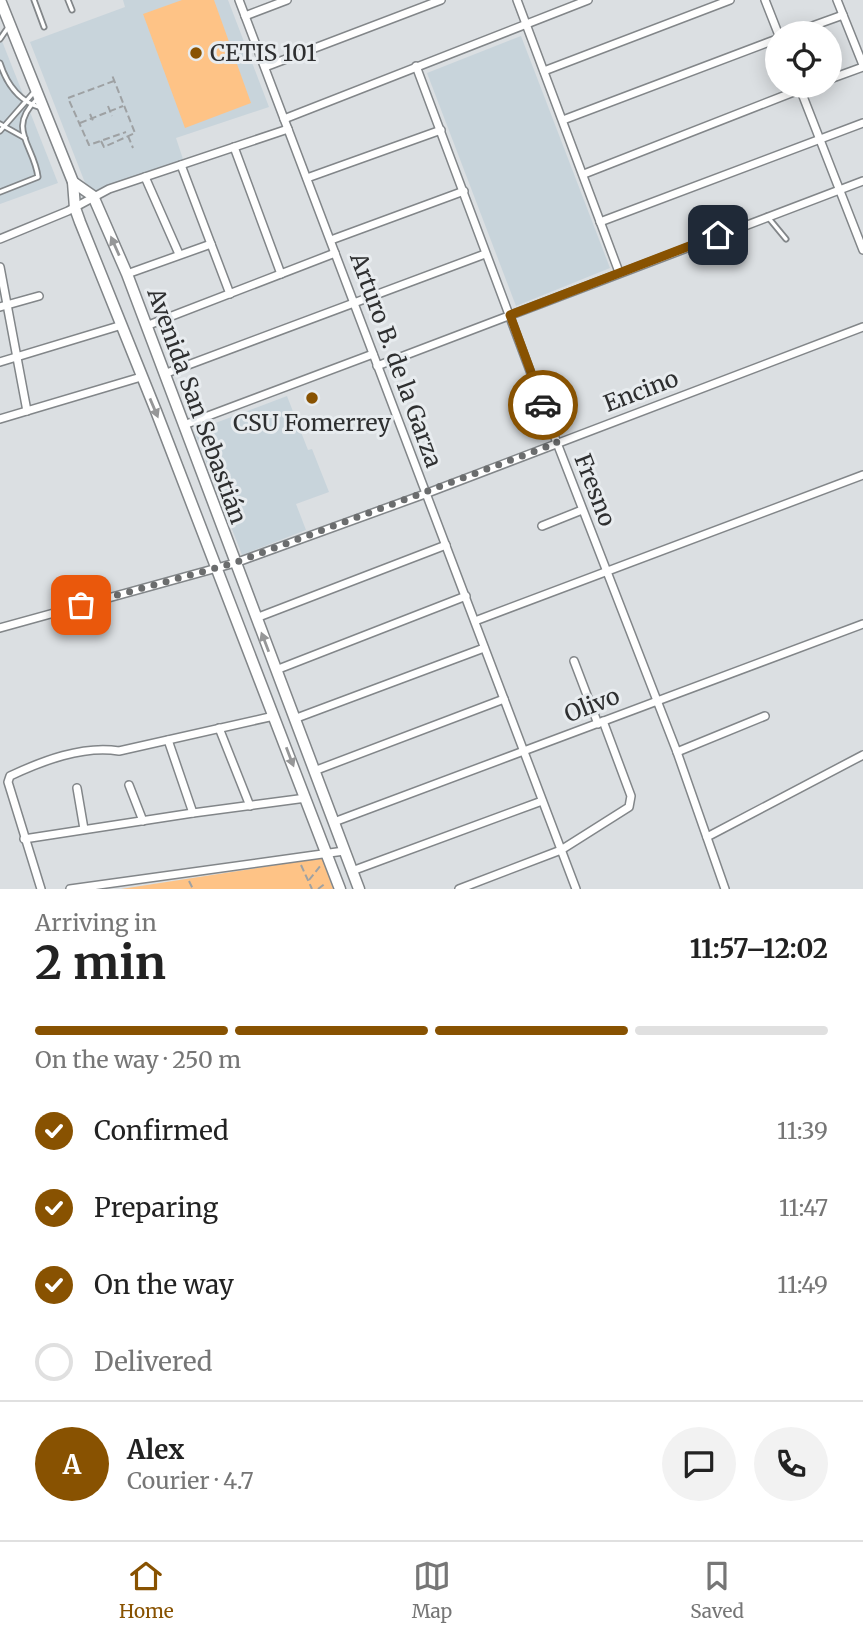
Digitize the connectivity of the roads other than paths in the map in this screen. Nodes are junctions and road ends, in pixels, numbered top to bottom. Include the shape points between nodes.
1 (0, 0) edge
2 (34, 0) edge
3 (68, 0) edge
4 (239, 0) edge
5 (287, 0) edge
6 (441, 0) edge
7 (517, 0) edge
8 (589, 0) edge
9 (730, 0) edge
10 (765, 0) edge
11 (837, 0) edge
12 (72, 10) dead end
13 (843, 15) junction
14 (245, 16) junction
15 (773, 21) edge
16 (826, 21) edge
17 (527, 24) junction
18 (10, 25) junction
19 (44, 27) dead end
20 (0, 39) edge
21 (765, 44) edge
22 (0, 64) edge
23 (416, 65) junction
24 (863, 66) edge
25 (265, 67) junction
26 (544, 71) junction
27 (842, 74) edge
28 (35, 97) junction
29 (772, 98) edge
30 (804, 98) edge
31 (26, 102) junction
32 (284, 119) junction
33 (563, 120) junction
34 (863, 123) edge
35 (2, 126) edge
36 (288, 129) junction
37 (441, 130) junction
38 (0, 131) edge
39 (25, 138) junction
40 (821, 139) junction
41 (234, 147) junction
42 (181, 165) junction
43 (584, 174) junction
44 (145, 177) junction
45 (307, 178) junction
46 (863, 181) edge
47 (73, 182) junction
48 (840, 189) junction
49 (0, 191) edge
50 (464, 191) junction
51 (84, 202) junction
52 (767, 216) junction
53 (600, 222) junction
54 (0, 239) edge
55 (786, 239) dead end
56 (331, 240) junction
57 (211, 244) junction
58 (863, 250) edge
59 (335, 253) junction
60 (179, 254) junction
61 (485, 254) junction
62 (0, 267) edge
63 (619, 272) junction
64 (127, 274) junction
65 (281, 274) junction
66 (230, 294) junction
67 (39, 296) dead end
68 (353, 304) junction
69 (3, 306) edge
70 (510, 315) junction
71 (121, 325) junction
72 (146, 326) junction
73 (863, 327) edge
74 (373, 354) junction
75 (18, 356) junction
76 (0, 362) edge
77 (377, 366) junction
78 (164, 374) junction
79 (141, 377) junction
80 (27, 411) junction
81 (0, 419) edge
82 (184, 425) junction
83 (557, 443) junction
84 (863, 474) edge
85 (425, 494) junction
86 (582, 510) junction
87 (542, 526) dead end
88 (446, 545) junction
89 (234, 563) junction
90 (216, 568) junction
91 (607, 572) junction
92 (466, 596) junction
93 (256, 618) junction
94 (475, 621) junction
95 (863, 624) edge
96 (0, 628) edge
97 (484, 649) junction
98 (574, 662) dead end
99 (276, 670) junction
100 (504, 699) junction
101 (657, 700) junction
102 (274, 716) junction
103 (765, 716) dead end
104 (294, 719) junction
105 (601, 723) junction
106 (219, 728) junction
107 (168, 740) junction
108 (523, 750) junction
109 (677, 752) junction
110 (863, 755) edge
111 (314, 771) junction
112 (129, 785) dead end
113 (77, 788) dead end
114 (306, 798) junction
115 (542, 801) junction
116 (250, 806) junction
117 (193, 813) junction
118 (143, 821) junction
119 (334, 822) junction
120 (84, 829) junction
121 (707, 837) junction
122 (24, 839) junction
123 (561, 850) junction
124 (344, 851) junction
125 (325, 858) junction
126 (352, 871) junction
127 (41, 889) edge
128 (70, 889) edge
129 (340, 889) edge
130 (359, 889) edge
131 (459, 889) edge
132 (576, 889) edge
133 (725, 889) edge

1 - 18 main road, Avenida San Sebastián
2 - 19 lane
3 - 12 lane
4 - 14 street, Arturo B. de la Garza
5 - 14 street
6 - 25 street
7 - 17 street
8 - 17 street
9 - 26 street
10 - 15 street
11 - 13 street
13 - 16 street
13 - 24 street
14 - 25 street, Arturo B. de la Garza
17 - 23 street
17 - 26 street
18 - 20 lane
18 - 28 main road, Avenida San Sebastián
21 - 33 street
22 - 31 lane
23 - 32 street
23 - 37 street, Fresno
24 - 27 street
25 - 32 street, Arturo B. de la Garza
26 - 33 street
28 - 31 lane
28 - 31 lane
28 - 39 lane via 22,118
28 - 47 main road, Avenida San Sebastián
29 - 43 street
30 - 40 street
31 - 35 lane
32 - 36 street, Arturo B. de la Garza
33 - 43 street
34 - 40 street
35 - 38 lane
35 - 39 lane
36 - 41 street
36 - 45 street, Arturo B. de la Garza
37 - 45 street
37 - 50 street, Fresno
39 - 49 lane via 38,177
40 - 48 street
40 - 53 street
41 - 42 street
41 - 65 street
42 - 44 street
42 - 57 street
43 - 53 street
44 - 51 street
44 - 60 street
45 - 56 street, Arturo B. de la Garza
46 - 48 street
47 - 51 main road
47 - 51 main road, Avenida San Sebastián
48 - 52 street
48 - 58 street
50 - 56 street
50 - 61 street, Fresno
51 - 54 street
64 -> 51 main road, Avenida San Sebastián
51 - 71 main road, Avenida San Sebastián
52 - 55 lane
52 - 63 street
53 - 63 street
56 - 59 street, Arturo B. de la Garza
57 - 60 street
57 - 66 street
59 - 65 street
59 - 68 street, Arturo B. de la Garza
60 - 64 street
61 - 68 street
61 - 70 street, Fresno
62 - 69 street
63 - 70 street
64 - 72 main road, Avenida San Sebastián
65 - 66 street
66 - 72 street
67 - 69 street
68 - 74 street, Arturo B. de la Garza
68 - 78 street
69 - 75 street
70 - 77 street
70 - 83 street, Fresno
71 - 75 street
71 - 79 main road, Avenida San Sebastián
72 - 78 main road, Avenida San Sebastián
73 - 83 street, Encino
74 - 77 street, Arturo B. de la Garza
74 - 82 street
75 - 76 street
75 - 80 street
77 - 85 street, Arturo B. de la Garza
78 - 82 main road, Avenida San Sebastián
79 - 80 street
79 -> 90 main road, Avenida San Sebastián
80 - 81 street
82 - 89 main road, Avenida San Sebastián
83 - 85 street, Encino
83 - 86 street, Fresno
84 - 91 street
85 - 88 street, Arturo B. de la Garza
85 - 89 street, Encino
86 - 87 street
86 - 91 street, Fresno
88 - 92 street, Arturo B. de la Garza
88 - 93 street
89 - 90 street, Encino
89 - 93 main road, Avenida San Sebastián
90 - 96 street, Encino
90 - 102 main road, Avenida San Sebastián
91 - 94 street
91 - 101 street, Fresno
92 - 94 street, Arturo B. de la Garza
92 - 99 street
99 -> 93 main road, Avenida San Sebastián
94 - 97 street, Arturo B. de la Garza
95 - 101 street, Olivo
97 - 100 street, Arturo B. de la Garza
97 - 104 street
98 - 105 street
99 - 104 main road, Avenida San Sebastián
100 - 108 street, Arturo B. de la Garza
100 - 111 street
101 - 105 street, Olivo
101 - 109 street, Fresno
102 - 106 street
102 -> 114 main road, Avenida San Sebastián
103 - 109 street
104 - 111 main road, Avenida San Sebastián
105 - 108 street, Olivo
105 - 123 street via 631,804
106 - 107 street
106 - 116 street
107 - 117 street
107 - 122 street via 119,751 86,750 10,775 7,779
108 - 115 street, Arturo B. de la Garza
108 - 119 street, Olivo
109 - 121 street, Fresno
110 - 121 street
111 - 119 main road, Avenida San Sebastián
112 - 118 street
113 - 120 street
114 - 116 street
114 - 125 main road, Avenida San Sebastián
115 - 123 street, Arturo B. de la Garza
115 - 126 street
116 - 117 street
117 - 118 street
118 - 120 street
119 - 124 main road, Avenida San Sebastián
120 - 122 street
121 - 133 street, Fresno
122 - 127 street
123 - 131 street
123 - 132 street, Arturo B. de la Garza
124 - 125 street
124 - 126 main road, Avenida San Sebastián
125 - 128 street
125 - 129 main road, Avenida San Sebastián
126 - 130 main road, Avenida San Sebastián

